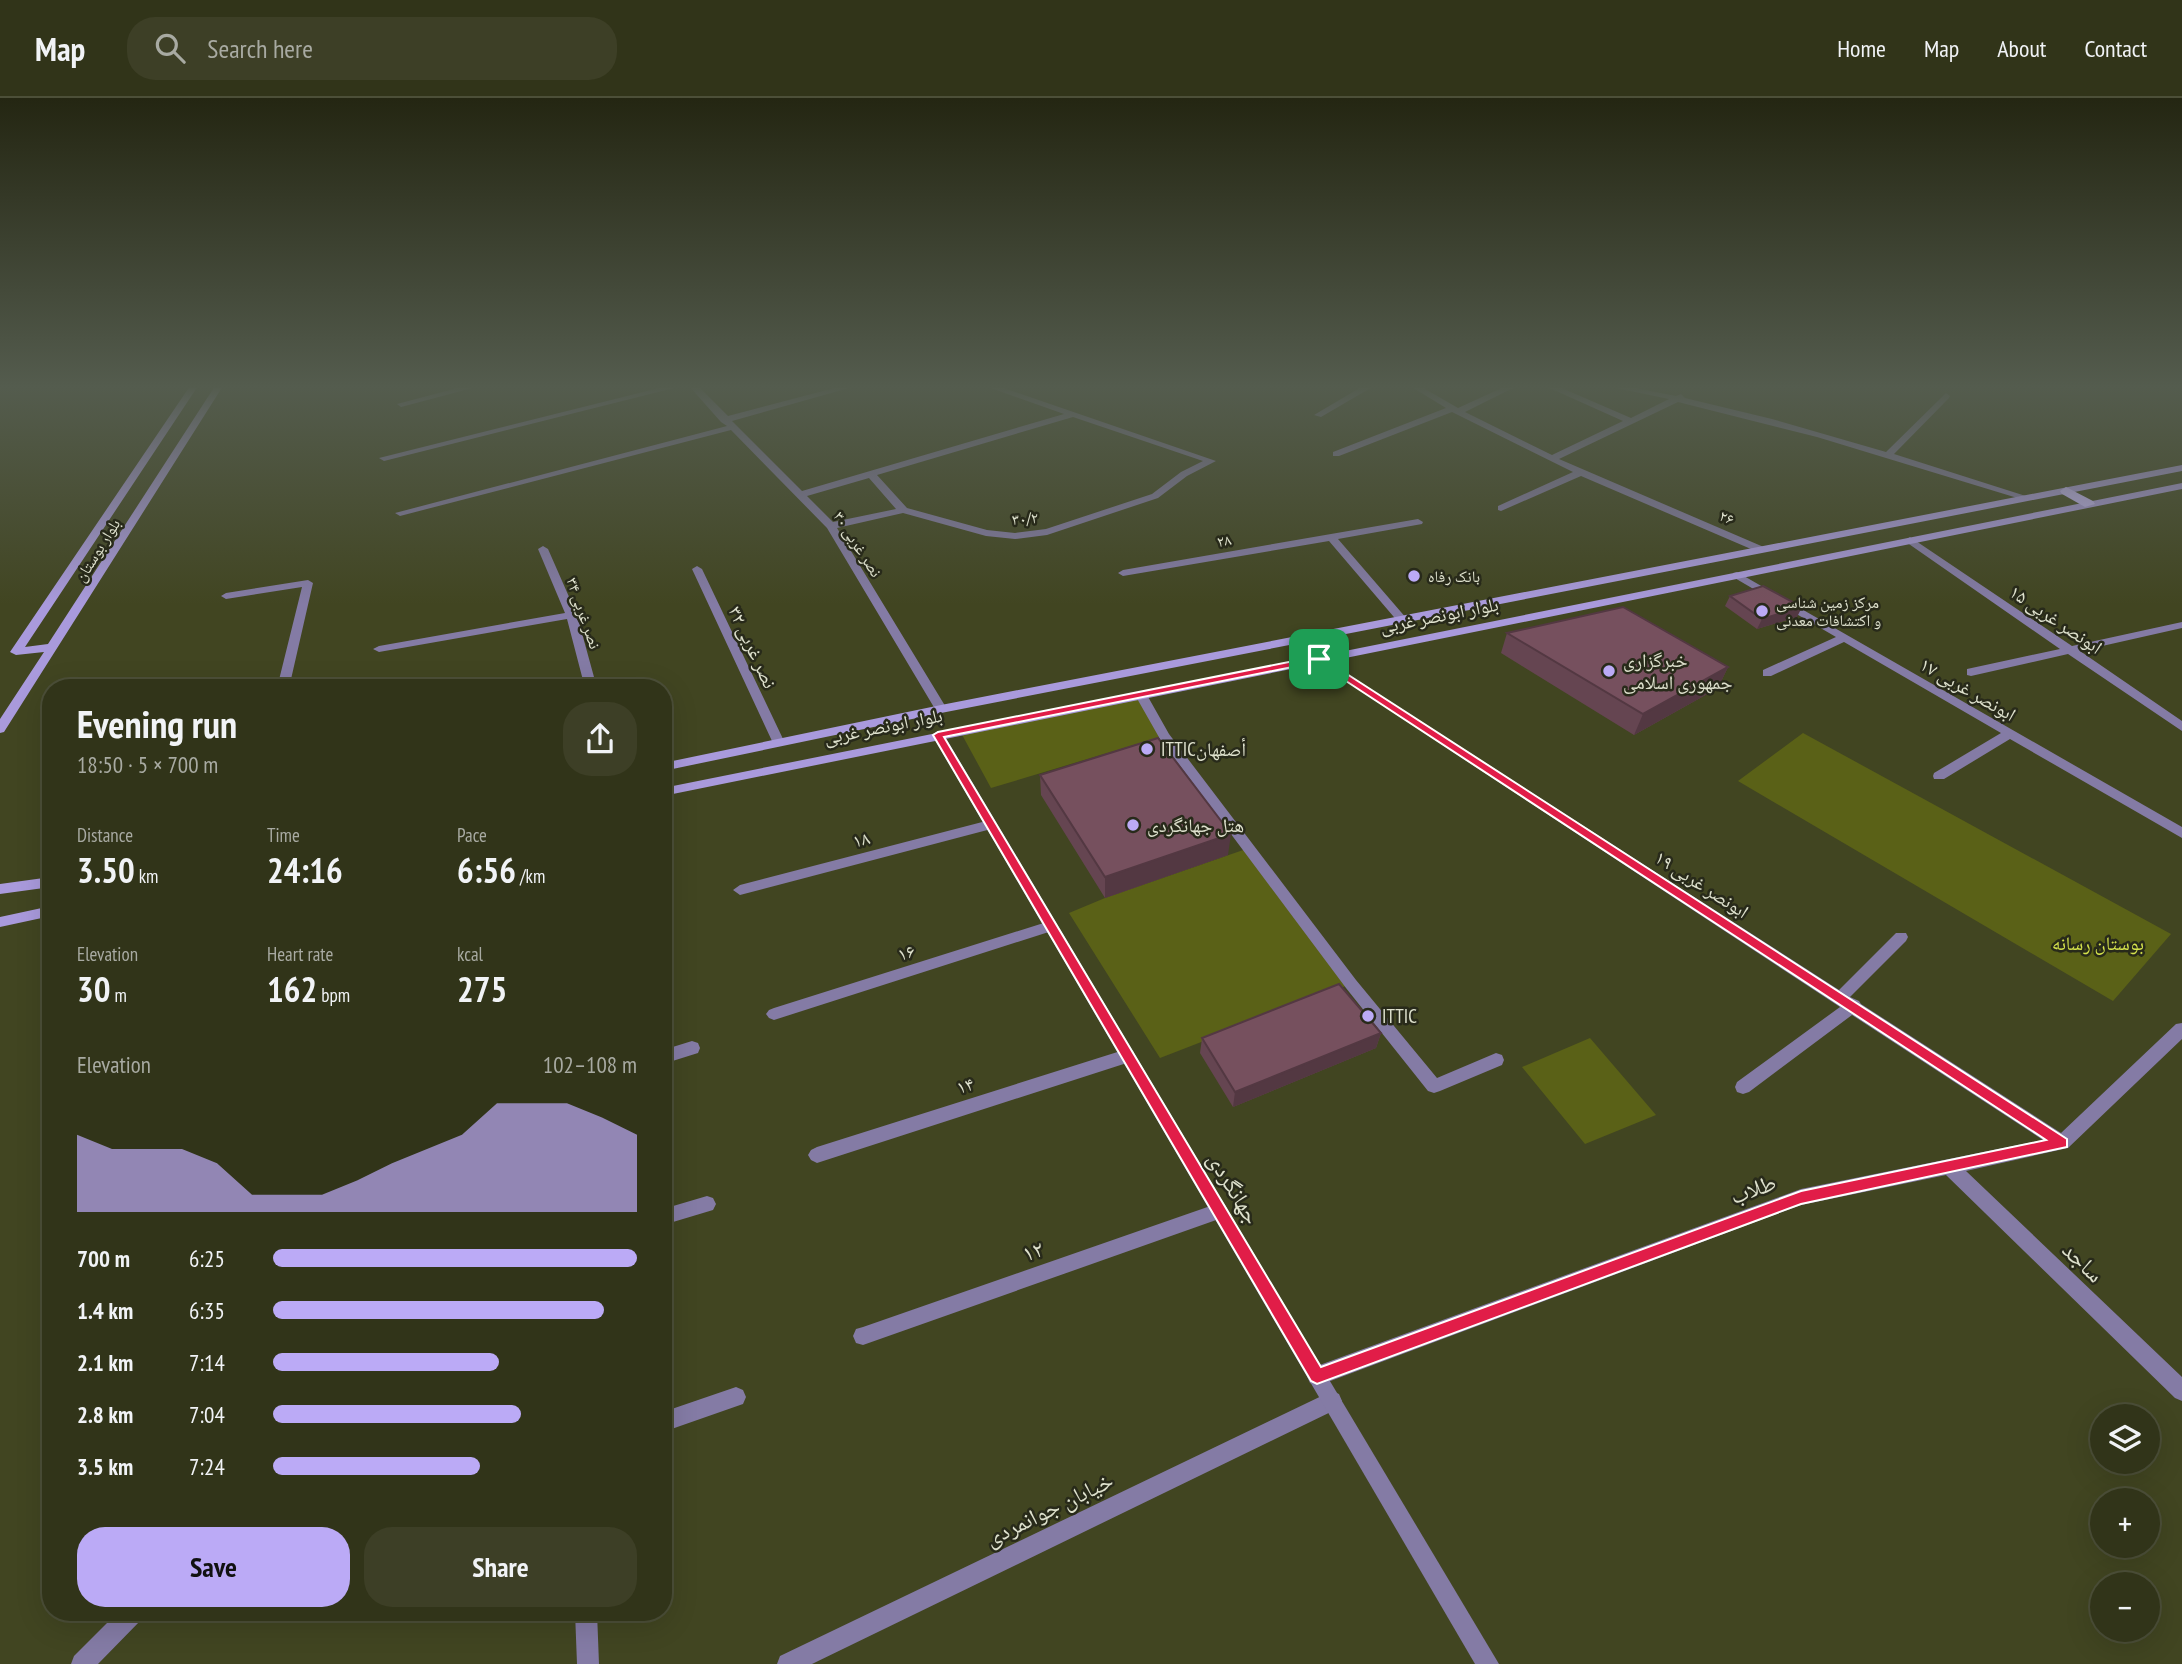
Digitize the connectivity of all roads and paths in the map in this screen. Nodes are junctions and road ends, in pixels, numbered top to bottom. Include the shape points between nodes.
1 (145, 459) edge
2 (173, 459) edge
3 (599, 459) edge
4 (764, 459) edge
5 (921, 459) edge
6 (1204, 459) edge
7 (1555, 459) edge
8 (1898, 459) edge
9 (2182, 468) edge
10 (1581, 471) junction
11 (871, 474) junction
12 (2182, 486) edge
13 (2066, 491) junction
14 (801, 495) junction
15 (2027, 498) junction
16 (2089, 504) junction
17 (1502, 508) dead end
18 (904, 510) junction
19 (400, 513) dead end
20 (1418, 522) dead end
21 (831, 526) junction
22 (1331, 537) junction
23 (1909, 540) junction
24 (543, 549) dead end
25 (1762, 550) junction
26 (697, 569) dead end
27 (1123, 573) dead end
28 (1737, 575) junction
29 (226, 596) dead end
30 (571, 615) junction
31 (1403, 621) junction
32 (2182, 625) edge
33 (1845, 637) junction
34 (53, 647) junction
35 (379, 649) dead end
36 (2070, 650) junction
37 (1319, 659) junction
38 (1971, 672) dead end
39 (1767, 673) dead end
40 (285, 679) edge
41 (589, 679) edge
42 (1141, 695) junction
43 (941, 709) junction
44 (2182, 727) edge
45 (0, 729) edge
46 (2010, 733) junction
47 (938, 735) junction
48 (778, 741) junction
49 (672, 764) edge
50 (1939, 776) dead end
51 (672, 790) edge
52 (990, 825) junction
53 (2182, 833) edge
54 (42, 883) edge
55 (0, 889) edge
56 (740, 890) dead end
57 (42, 913) edge
58 (0, 922) edge
59 (1050, 926) junction
60 (1901, 937) dead end
61 (1847, 1001) junction
62 (774, 1014) dead end
63 (2182, 1029) edge
64 (692, 1048) dead end
65 (672, 1054) edge
66 (1126, 1056) junction
67 (1496, 1060) dead end
68 (1744, 1087) dead end
69 (2062, 1143) junction
70 (817, 1155) dead end
71 (1950, 1167) junction
72 (707, 1204) dead end
73 (1219, 1211) junction
74 (672, 1214) edge
75 (863, 1336) dead end
76 (1317, 1376) junction
77 (2178, 1383) edge
78 (736, 1397) dead end
79 (1332, 1401) junction
80 (672, 1419) edge
81 (124, 1621) edge
82 (586, 1621) edge
83 (82, 1664) edge
84 (587, 1664) edge
85 (788, 1664) edge
86 (1489, 1664) edge

1 - 34 main road, بلوار بوستان via 16,652
2 - 34 main road, بلوار بوستان
3 - 19 street
4 - 14 street, نصر غربی ۳۰
5 - 11 street
6 - 18 street, ۳۰/۲ via 1210,461 1155,496 1046,532 986,533
7 - 10 street, ۲۶
8 - 15 street
9 - 13 main road, بلوار ابونصر غربی
10 - 17 street
10 - 25 street, ۲۶
11 - 14 street
11 - 18 street
12 - 16 main road, بلوار ابونصر غربی
13 - 15 main road, بلوار ابونصر غربی
13 - 16 main road
14 - 21 street, نصر غربی ۳۰
15 - 25 main road, بلوار ابونصر غربی
16 - 23 main road, بلوار ابونصر غربی
18 - 21 street, ۳۰/۲
20 - 22 street, ۲۸
21 - 43 street, نصر غربی ۳۰
22 - 27 street, ۲۸
22 - 31 street
23 - 28 main road, بلوار ابونصر غربی
23 - 36 street, ابونصر غربی ۱۵
24 - 30 street, نصر غربی ۳۴
25 - 31 main road, بلوار ابونصر غربی
26 - 48 street, نصر غربی ۳۲
28 - 33 street, ابونصر غربی ۱۷
28 - 37 main road, بلوار ابونصر غربی
29 - 40 street via 308,583
30 - 35 street
30 - 41 street, نصر غربی ۳۴
31 - 43 main road, بلوار ابونصر غربی
32 - 36 street
33 - 39 street
33 - 46 street, ابونصر غربی ۱۷
34 - 45 main road, بلوار بوستان
36 - 38 street
36 - 44 street, ابونصر غربی ۱۵
37 - 42 main road, بلوار ابونصر غربی
37 - 61 street, ابونصر غربی ۱۹
42 - 47 main road, بلوار ابونصر غربی
42 - 67 street via 1164,736 1434,1086
43 - 48 main road, بلوار ابونصر غربی
46 - 50 street
46 - 53 street, ابونصر غربی ۱۷
47 - 51 main road, بلوار ابونصر غربی
47 - 52 street, جهانگردی
48 - 49 main road, بلوار ابونصر غربی
52 - 56 street, ۱۸
52 - 59 street, جهانگردی
54 - 55 main road
57 - 58 main road
59 - 62 street, ۱۶
59 - 66 street, جهانگردی
60 - 61 street
61 - 68 street
61 - 69 street, ابونصر غربی ۱۹
63 - 69 street
64 - 65 street
66 - 70 street, ۱۴
66 - 73 street, جهانگردی
69 - 71 street, طلاب
71 - 76 street, طلاب via 1801,1197
71 - 77 street, ساجد
72 - 74 street
73 - 75 street, ۱۲
73 - 76 street, جهانگردی
76 - 79 street, جهانگردی
78 - 80 street
79 - 85 street, خیابان جوانمردی
79 - 86 street, جهانگردی
81 - 83 street
82 - 84 street

